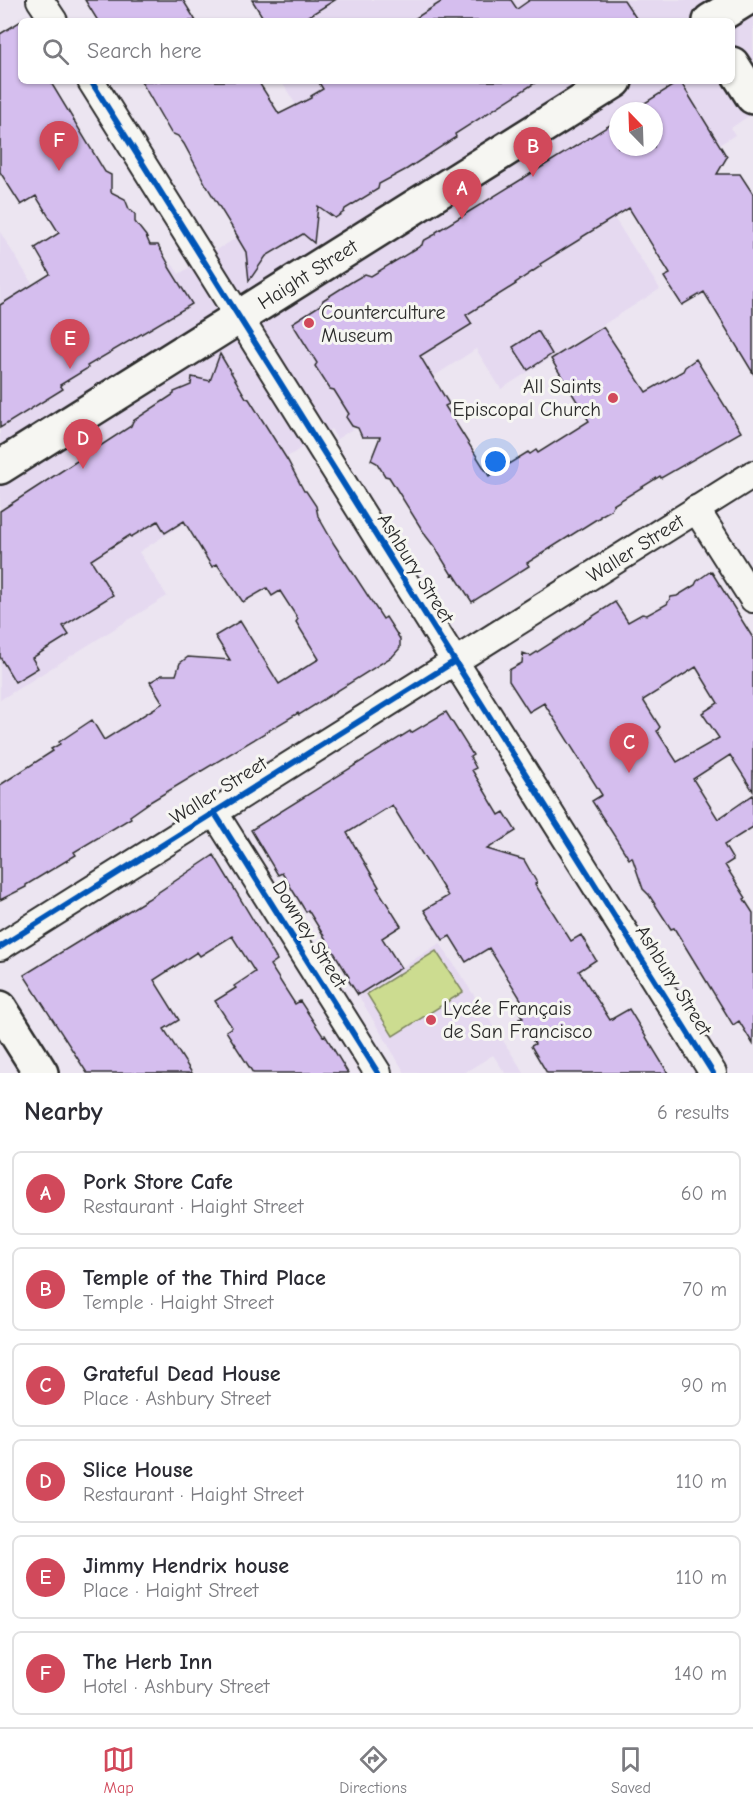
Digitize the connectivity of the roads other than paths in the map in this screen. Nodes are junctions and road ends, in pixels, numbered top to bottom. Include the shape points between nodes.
1 (40, 0) edge
2 (692, 0) edge
3 (744, 0) edge
4 (52, 18) edge
5 (703, 18) edge
6 (715, 18) edge
7 (735, 69) edge
8 (93, 84) edge
9 (610, 84) edge
10 (753, 97) edge
11 (239, 317) junction
12 (0, 467) edge
13 (753, 474) edge
14 (696, 509) junction
15 (753, 599) edge
16 (455, 661) junction
17 (214, 812) junction
18 (0, 947) edge
19 (0, 1008) edge
20 (41, 1073) edge
21 (378, 1073) edge
22 (713, 1073) edge

1 - 4 street
2 - 5 street
3 - 6 street
7 - 10 street
8 - 11 street, Ashbury Street
9 - 11 street, Haight Street
11 - 12 street, Haight Street
11 - 16 street, Ashbury Street
13 - 14 street, Waller Street
14 - 15 street
14 - 16 street, Waller Street
16 - 17 street, Waller Street
16 - 22 street, Ashbury Street
17 - 18 street, Waller Street
17 - 21 street, Downey Street
19 - 20 street

